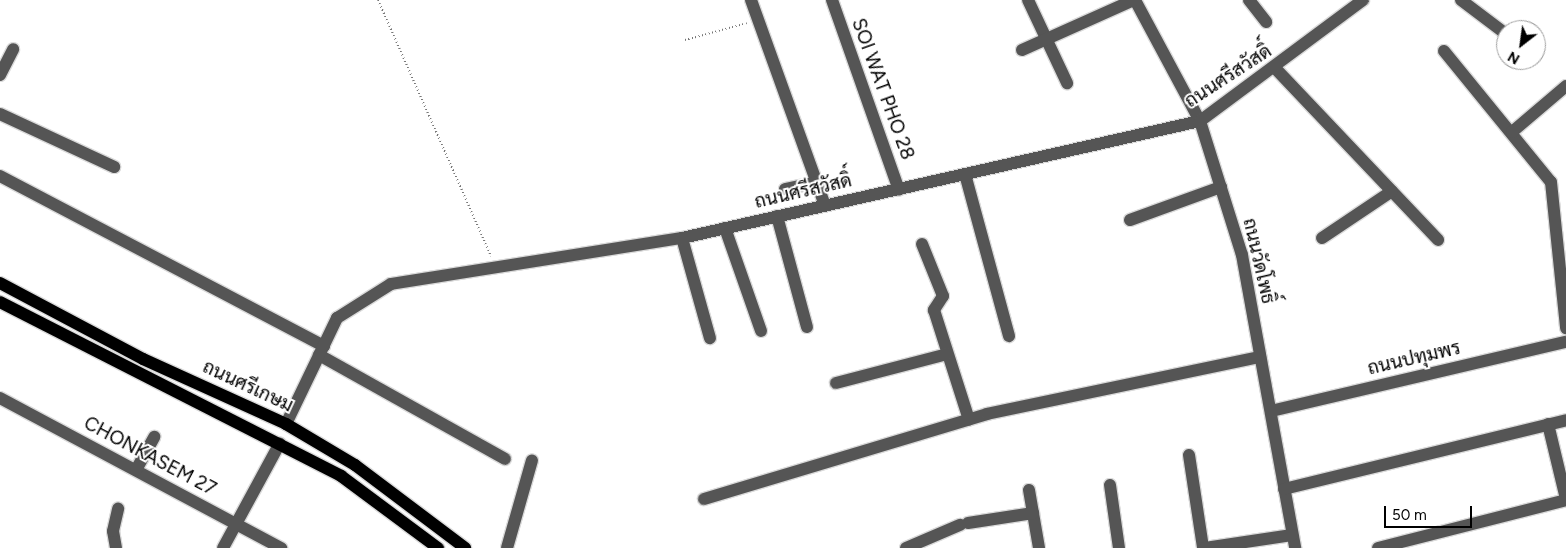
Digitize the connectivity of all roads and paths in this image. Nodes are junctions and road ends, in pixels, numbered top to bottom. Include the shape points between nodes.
1 (378, 0) edge
2 (751, 0) edge
3 (832, 0) edge
4 (1028, 0) edge
5 (1134, 0) edge
6 (1249, 0) edge
7 (1363, 0) edge
8 (1461, 0) edge
9 (758, 20) junction
10 (1266, 22) dead end
11 (1496, 26) edge
12 (685, 40) dead end
13 (1047, 40) junction
14 (13, 49) dead end
15 (1022, 50) dead end
16 (1444, 51) dead end
17 (1275, 68) junction
18 (0, 74) edge
19 (1067, 83) dead end
20 (1566, 86) edge
21 (0, 114) edge
22 (1200, 121) junction
23 (1512, 132) junction
24 (114, 167) dead end
25 (965, 174) junction
26 (0, 176) edge
27 (817, 182) junction
28 (1221, 187) junction
29 (784, 189) dead end
30 (899, 190) junction
31 (1392, 191) junction
32 (824, 203) junction
33 (777, 216) junction
34 (1130, 220) dead end
35 (725, 228) junction
36 (682, 238) junction
37 (1322, 238) dead end
38 (1438, 240) dead end
39 (922, 244) dead end
40 (496, 269) junction
41 (0, 283) edge
42 (0, 302) edge
43 (807, 327) dead end
44 (1566, 328) edge
45 (761, 331) dead end
46 (1009, 336) dead end
47 (710, 338) dead end
48 (1566, 342) edge
49 (321, 350) junction
50 (947, 354) junction
51 (1260, 357) junction
52 (836, 383) dead end
53 (0, 398) edge
54 (1271, 411) junction
55 (969, 420) junction
56 (1566, 420) edge
57 (286, 424) junction
58 (1548, 424) junction
59 (154, 437) dead end
60 (280, 443) junction
61 (1189, 455) dead end
62 (504, 458) dead end
63 (532, 460) dead end
64 (136, 470) junction
65 (1110, 485) dead end
66 (1284, 489) junction
67 (1029, 490) dead end
68 (704, 499) dead end
69 (1566, 500) edge
70 (118, 509) dead end
71 (1033, 513) junction
72 (237, 523) junction
73 (1292, 535) junction
74 (116, 548) edge
75 (223, 548) edge
76 (281, 548) edge
77 (438, 548) edge
78 (465, 548) edge
79 (507, 548) edge
80 (906, 548) edge
81 (1039, 548) edge
82 (1119, 548) edge
83 (1210, 548) edge
84 (1295, 548) edge
85 (1378, 548) edge

1 - 40 path
2 - 9 street
3 - 30 street, SOI WAT PHO 28
4 - 13 street
5 - 13 street
5 - 22 street, ถนนวัดโพธิ์
6 - 10 street
7 - 17 street, ถนนศรีสวัสดิ์
8 - 11 street
9 - 12 path
9 - 27 street
13 - 15 street
13 - 19 street
14 - 18 street
16 - 23 street
17 - 22 street, ถนนศรีสวัสดิ์
17 - 31 street
20 - 23 street
21 - 24 street
22 - 25 street, ถนนศรีสวัสดิ์
22 - 28 street, ถนนวัดโพธิ์
23 - 44 street via 1551,182
25 - 30 street, ถนนศรีสวัสดิ์
25 - 46 street
26 - 49 street
27 - 29 street
27 - 32 street
28 - 34 street
28 - 51 street, ถนนวัดโพธิ์ via 1242,255
30 - 32 street, ถนนศรีสวัสดิ์
31 - 37 street
31 - 38 street
32 - 33 street, ถนนศรีสวัสดิ์
33 - 35 street, ถนนศรีสวัสดิ์
33 - 43 street
35 - 36 street, ถนนศรีสวัสดิ์
35 - 45 street
36 - 40 street, ถนนศรีสวัสดิ์
36 - 47 street
39 - 50 street via 943,296 934,310
40 - 49 street, ถนนศรีสวัสดิ์ via 391,284 337,318
41 - 57 main road, ถนนศรีเกษม via 143,358
42 - 60 main road, ถนนศรีเกษม via 135,374
48 - 54 street, ถนนปทุมพร
49 - 57 street, ถนนศรีสวัสดิ์
49 - 62 street
50 - 52 street
50 - 55 street
51 - 54 street, ถนนวัดโพธิ์
51 - 55 street
53 - 64 street, CHONKASEM 27
54 - 66 street, ถนนวัดโพธิ์
55 - 68 street
56 - 58 street
57 - 78 main road, ถนนศรีเกษม via 355,465
58 - 66 street
58 - 69 street
59 - 64 street
60 - 72 street
60 - 77 main road, ถนนศรีเกษม via 341,476
61 - 83 street
63 - 79 street
64 - 72 street, CHONKASEM 27
65 - 82 street
66 - 73 street, ถนนวัดโพธิ์
67 - 71 street
69 - 85 street
70 - 74 street via 112,531
71 - 80 street via 964,524
71 - 81 street
72 - 75 street
72 - 76 street, CHONKASEM 27
73 - 83 street
73 - 84 street, ถนนวัดโพธิ์

